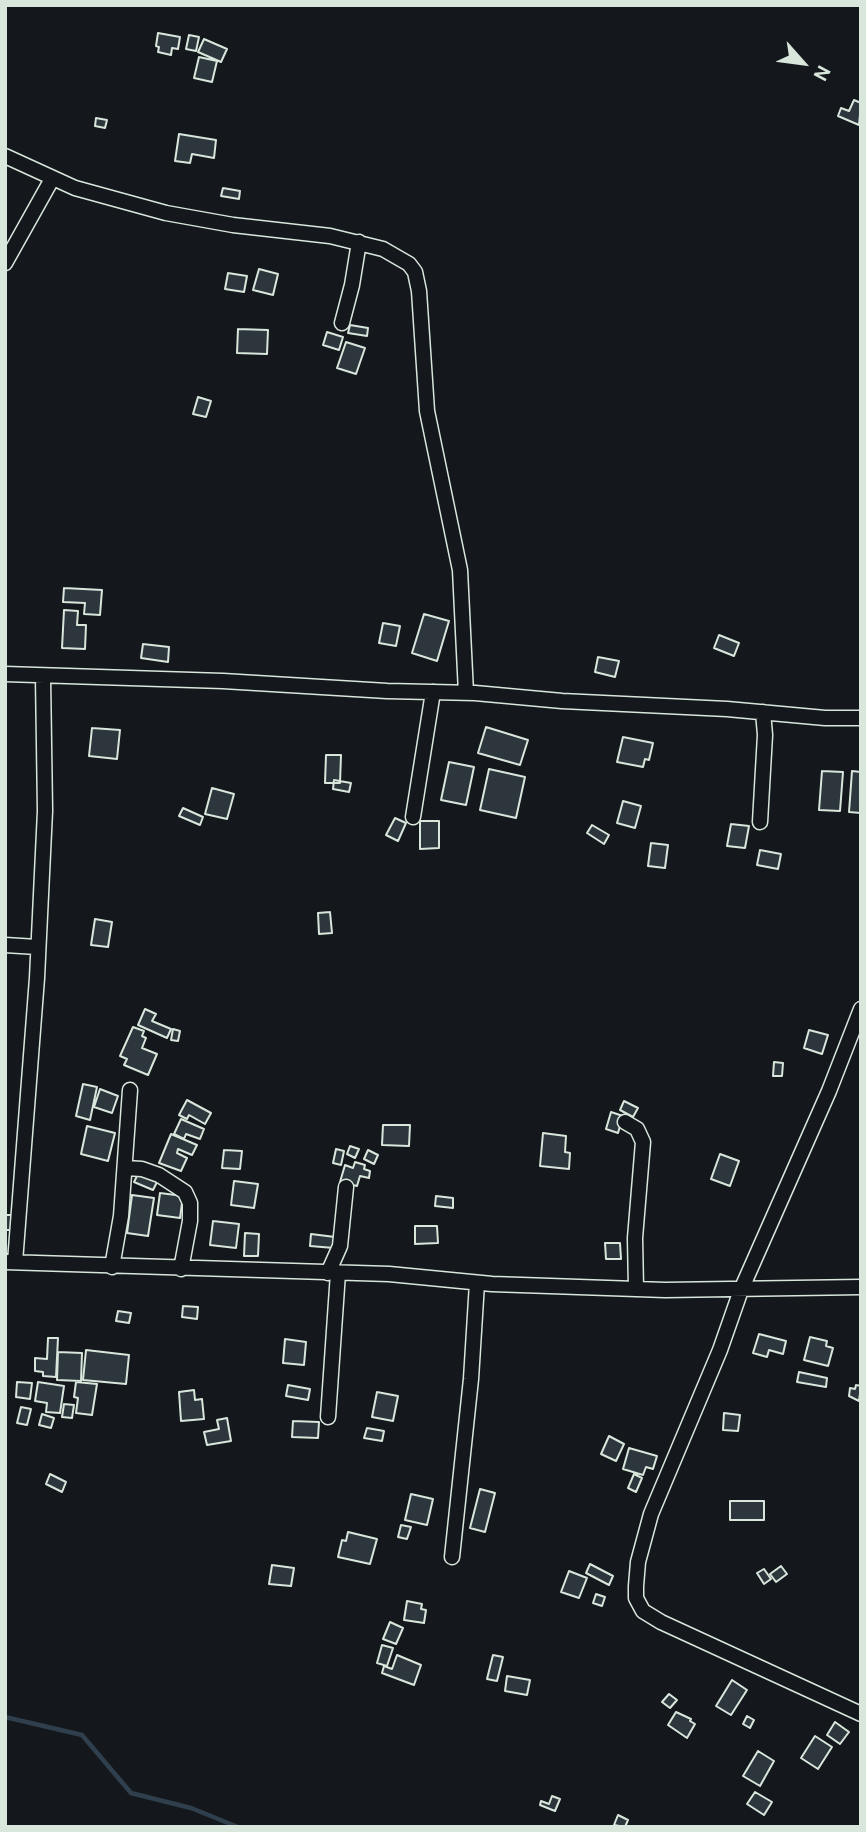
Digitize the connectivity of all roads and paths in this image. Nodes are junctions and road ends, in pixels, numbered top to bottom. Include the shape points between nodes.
1 (5, 156) edge
2 (52, 179) junction
3 (359, 242) junction
4 (5, 263) edge
5 (342, 323) dead end
6 (5, 674) edge
7 (43, 677) junction
8 (433, 692) junction
9 (466, 693) junction
10 (763, 712) junction
11 (861, 718) edge
12 (413, 817) dead end
13 (760, 822) dead end
14 (5, 945) edge
15 (37, 947) junction
16 (861, 1009) edge
17 (130, 1090) dead end
18 (625, 1122) dead end
19 (125, 1168) junction
20 (346, 1188) dead end
21 (10, 1262) edge
22 (112, 1267) junction
23 (181, 1269) junction
24 (333, 1273) junction
25 (477, 1283) junction
26 (861, 1287) edge
27 (636, 1289) junction
28 (741, 1290) junction
29 (328, 1417) dead end
30 (452, 1558) dead end
31 (861, 1714) edge

1 - 2 street
2 - 3 street via 166,214
2 - 4 street
3 - 5 street
3 - 9 street via 400,258 415,272 427,411 460,570
6 - 7 street
7 - 8 street
7 - 15 street via 45,811
8 - 9 street
8 - 12 street
9 - 10 street
10 - 11 street
10 - 13 street
14 - 15 street
15 - 21 street via 26,1149
16 - 28 street
17 - 19 street
18 - 27 street via 637,1129 643,1142
19 - 22 street
19 - 23 street via 159,1175 185,1192 190,1221
20 - 24 street
21 - 22 street
22 - 23 street
23 - 24 street
24 - 25 street
24 - 29 street
25 - 27 street
25 - 30 street
26 - 28 street
27 - 28 street
28 - 31 street via 652,1514 638,1562 636,1598 643,1611 661,1622

